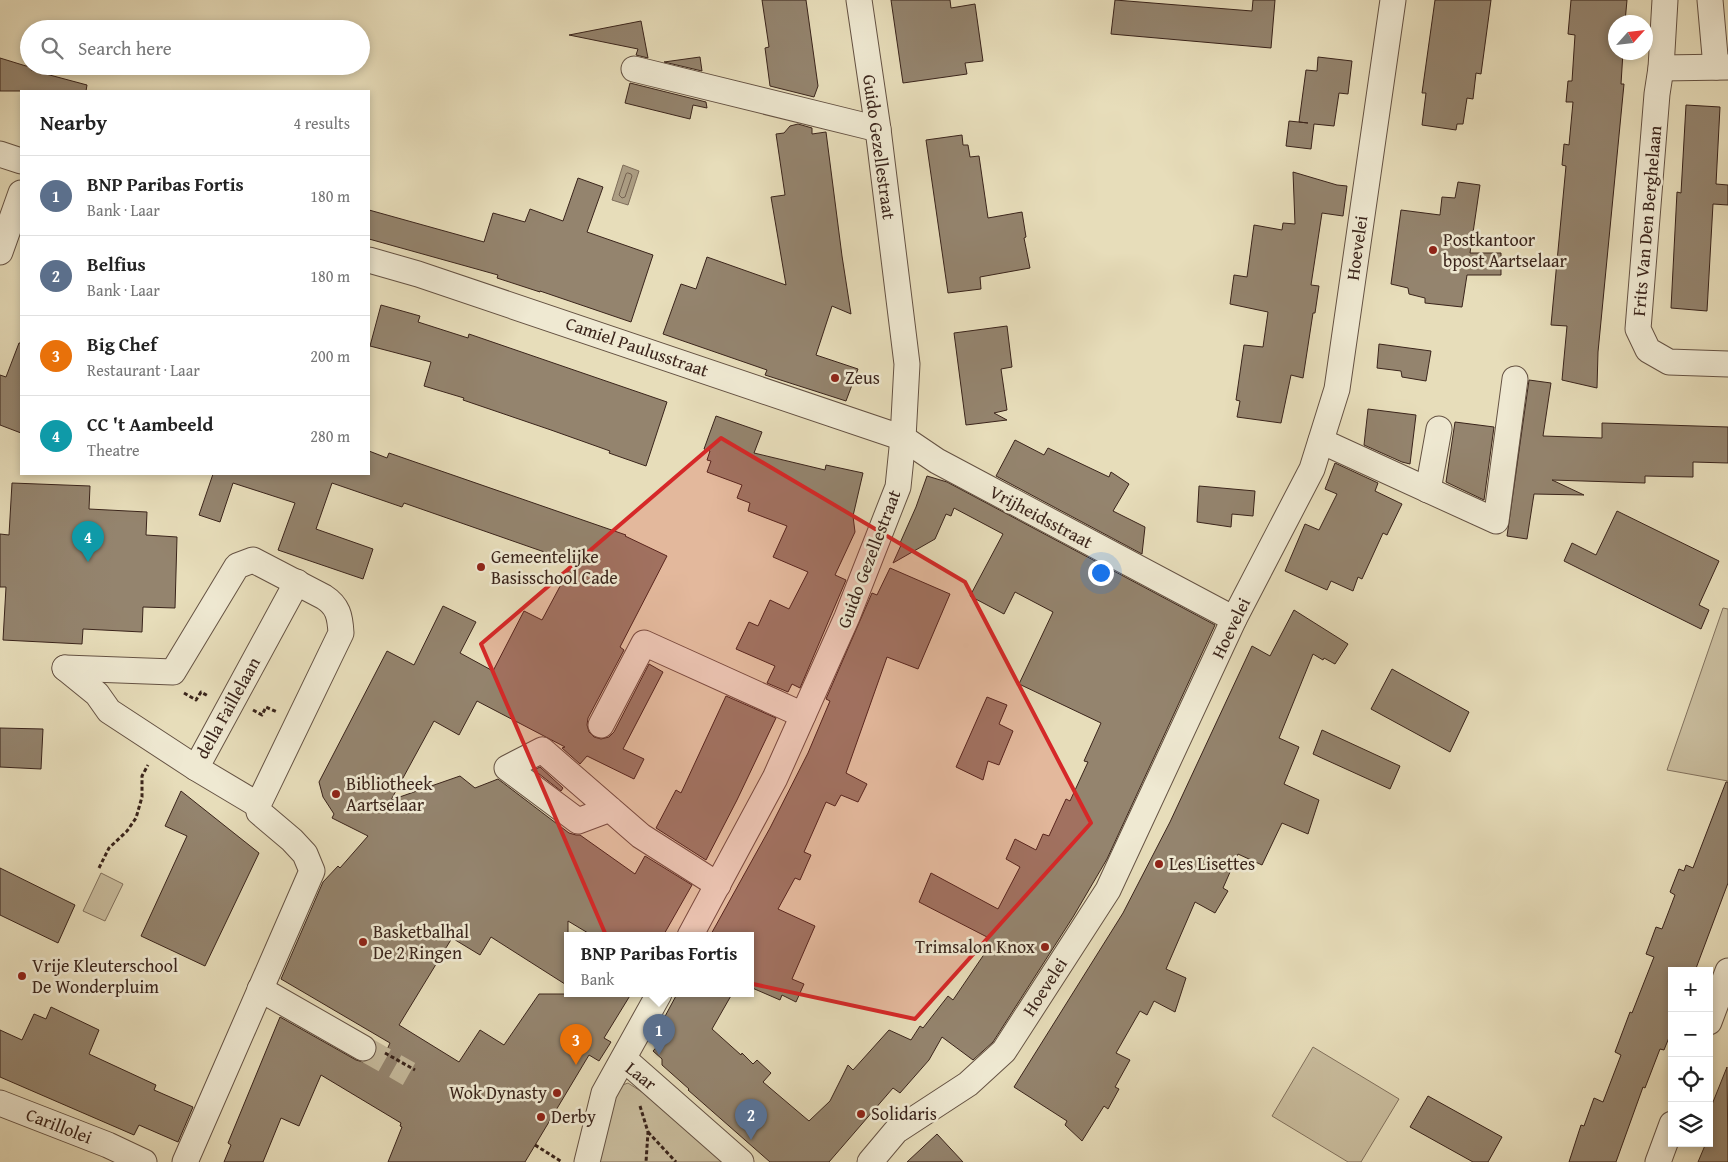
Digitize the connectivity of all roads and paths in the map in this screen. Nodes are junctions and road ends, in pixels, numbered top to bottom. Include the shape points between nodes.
1 (859, 0) edge
2 (1393, 0) edge
3 (1665, 0) edge
4 (1710, 0) edge
5 (1722, 67) edge
6 (1661, 68) junction
7 (634, 69) dead end
8 (878, 129) junction
9 (0, 154) edge
10 (20, 161) edge
11 (20, 197) edge
12 (0, 252) edge
13 (370, 260) edge
14 (1728, 364) edge
15 (1515, 379) dead end
16 (1438, 429) dead end
17 (904, 438) junction
18 (1321, 441) junction
19 (1428, 490) junction
20 (297, 582) junction
21 (1234, 619) junction
22 (803, 715) junction
23 (601, 725) dead end
24 (150, 760) dead end
25 (196, 768) junction
26 (258, 805) junction
27 (610, 809) dead end
28 (99, 868) dead end
29 (718, 885) junction
30 (692, 932) edge
31 (1728, 971) edge
32 (260, 989) junction
33 (657, 997) edge
34 (1713, 1012) edge
35 (363, 1048) tunnel mouth
36 (624, 1059) junction
37 (638, 1101) dead end
38 (0, 1103) edge
39 (648, 1132) junction
40 (1668, 1135) edge
41 (536, 1145) dead end
42 (144, 1162) edge
43 (185, 1162) edge
44 (563, 1162) edge
45 (586, 1162) edge
46 (646, 1162) edge
47 (676, 1162) edge
48 (741, 1162) edge
49 (870, 1162) edge
50 (1658, 1162) edge

1 - 8 street, Guido Gezellestraat
2 - 18 street, Hoevelei via 1337,389
3 - 6 street, Frits Van Den Berghelaan
4 - 5 street
5 - 6 street
6 - 14 street, Frits Van Den Berghelaan via 1638,329 1648,350 1669,362
7 - 8 street
8 - 17 street, Guido Gezellestraat via 907,364
9 - 10 street
11 - 12 street
13 - 17 street, Camiel Paulusstraat
15 - 19 street via 1496,521
16 - 19 street
17 - 21 street, Vrijheidsstraat via 937,461
17 - 22 street, Guido Gezellestraat via 898,487 847,617
18 - 19 street
18 - 21 street, Hoevelei via 1312,469
20 - 25 street, della Faillelaan
20 - 25 street, della Faillelaan via 253,560 237,566 173,672 65,668 97,694 109,711
20 - 26 street, della Faillelaan via 332,602 338,611 341,633
21 - 49 street, Hoevelei via 1108,890 1004,1050 968,1084 896,1131
22 - 23 street via 644,643
22 - 29 street, Guido Gezellestraat via 775,778
24 - 28 path via 142,776 142,797 136,818 127,832 109,848
25 - 26 street
26 - 32 street via 259,812 305,854 312,871
27 - 29 street via 641,836
29 - 30 street, Guido Gezellestraat
31 - 34 street
32 - 35 street
32 - 43 street
33 - 36 street
36 - 45 street, Laar via 604,1093
36 - 48 street, Laar
37 - 39 path
38 - 42 street, Carillolei via 108,1144
39 - 46 path
39 - 47 path
40 - 50 street
41 - 44 path

